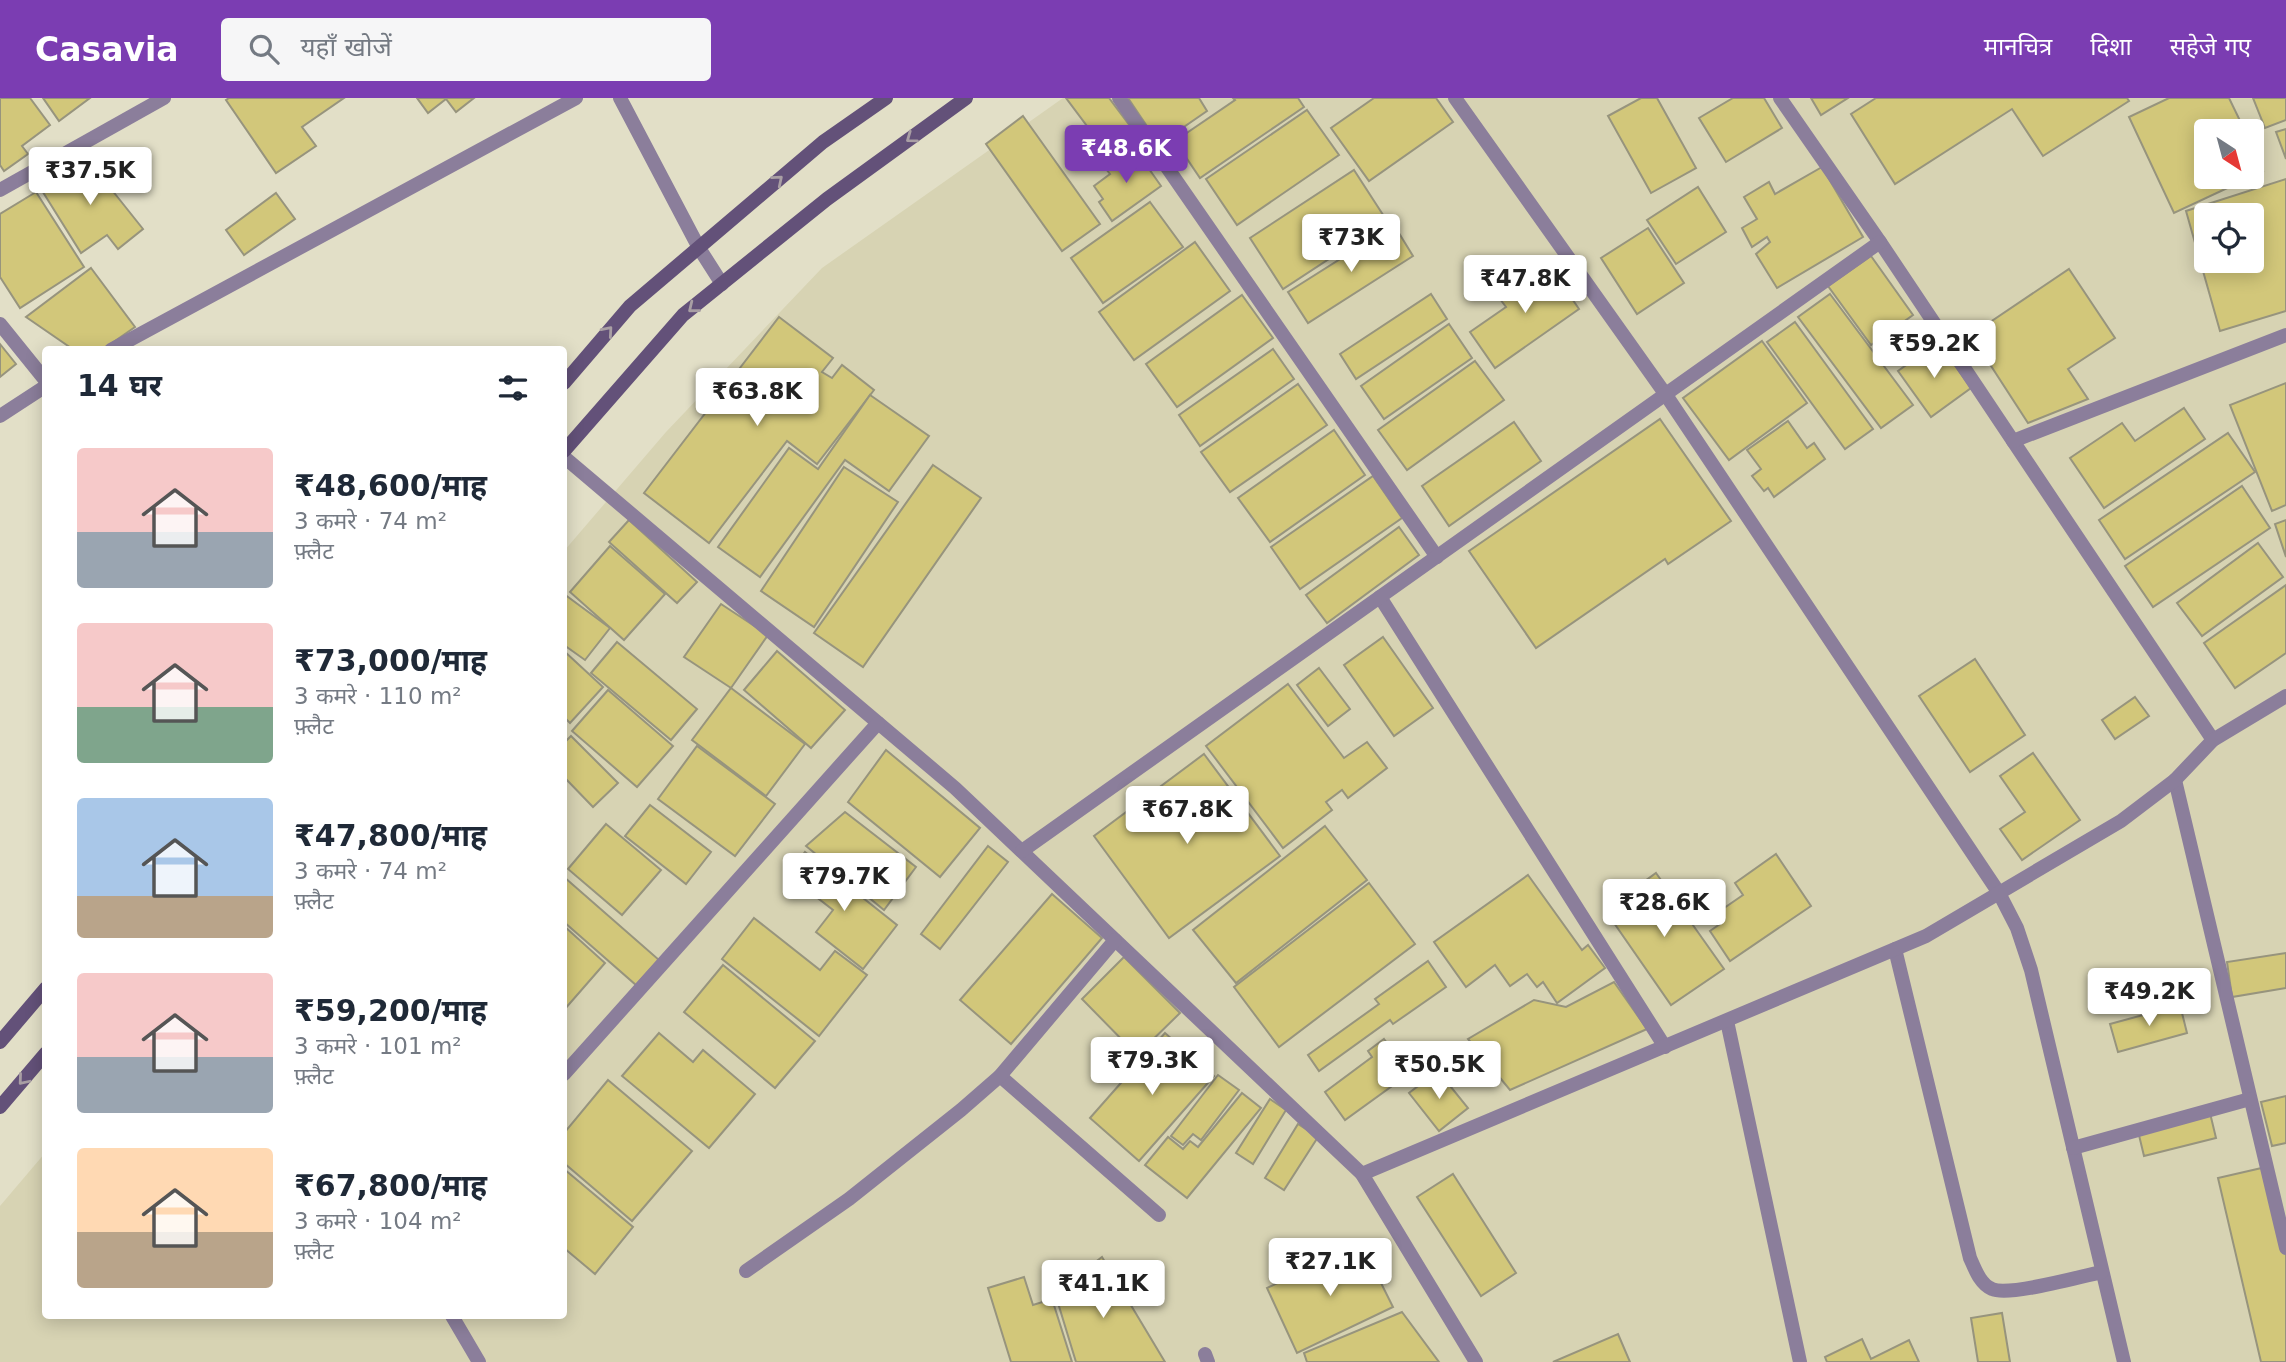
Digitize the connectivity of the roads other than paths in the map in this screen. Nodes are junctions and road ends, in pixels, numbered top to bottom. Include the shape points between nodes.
1 (163, 98) edge
2 (576, 98) edge
3 (620, 98) edge
4 (886, 98) edge
5 (966, 98) edge
6 (1118, 98) edge
7 (1455, 98) edge
8 (1780, 98) edge
9 (0, 190) edge
10 (1880, 242) junction
11 (699, 248) junction
12 (722, 284) junction
13 (0, 324) edge
14 (2286, 335) edge
15 (118, 346) edge
16 (42, 376) edge
17 (567, 380) edge
18 (42, 389) edge
19 (1666, 395) junction
20 (0, 416) edge
21 (2013, 441) junction
22 (567, 448) edge
23 (567, 460) edge
24 (1437, 557) junction
25 (1380, 597) junction
26 (2286, 696) edge
27 (878, 723) junction
28 (2213, 740) junction
29 (2175, 780) junction
30 (1022, 851) junction
31 (1999, 893) junction
32 (1115, 940) junction
33 (1895, 949) junction
34 (42, 993) edge
35 (1727, 1021) junction
36 (0, 1042) edge
37 (1665, 1046) junction
38 (42, 1058) edge
39 (567, 1071) edge
40 (1000, 1076) junction
41 (2250, 1099) junction
42 (0, 1107) edge
43 (2073, 1148) junction
44 (1362, 1174) junction
45 (1159, 1215) dead end
46 (2286, 1248) edge
47 (746, 1271) dead end
48 (2102, 1272) junction
49 (454, 1319) edge
50 (479, 1362) edge
51 (1476, 1362) edge
52 (1801, 1362) edge
53 (2124, 1362) edge

1 - 9 street
2 - 15 street
3 - 11 street
11 -> 4 main road via 823,142
5 -> 12 main road via 827,199
6 - 24 street
7 - 19 street
8 - 10 street
10 - 19 street
10 - 21 street
11 - 12 street
17 -> 11 main road via 630,306
12 -> 22 main road via 683,315
13 - 16 street
14 - 21 street
18 - 20 street
19 - 24 street
19 - 31 street
21 - 28 street
23 - 27 street
24 - 25 street
25 - 30 street
25 - 37 street
26 - 28 street
27 - 30 street
27 - 39 street
28 - 29 street
29 - 31 street via 2121,821
29 - 41 street
30 - 32 street
31 - 33 street
31 - 43 street via 2031,970
32 - 40 street
32 - 44 street
33 - 35 street
33 - 48 street via 1970,1258 1979,1277 1992,1289 2009,1291
34 - 36 main road
35 - 37 street
35 - 52 street
37 - 44 street
38 -> 42 main road
40 - 45 street
40 - 47 street via 849,1199
41 - 43 street
41 - 46 street
43 - 48 street
44 - 51 street
48 - 53 street
49 - 50 street

